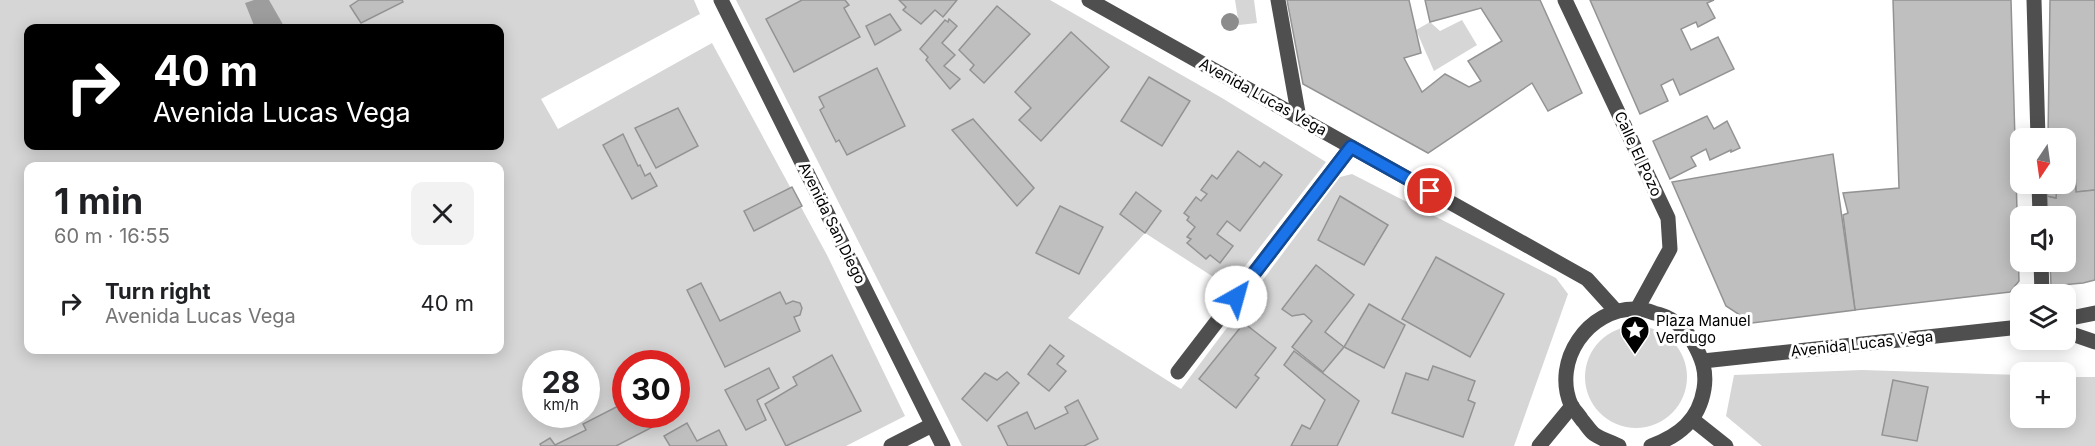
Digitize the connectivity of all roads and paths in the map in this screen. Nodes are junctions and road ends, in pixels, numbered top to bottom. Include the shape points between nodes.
1 (721, 0) edge
2 (1089, 0) edge
3 (1278, 0) edge
4 (1565, 0) edge
5 (2034, 0) edge
6 (1299, 118) junction
7 (2038, 128) edge
8 (1351, 147) junction
9 (1637, 309) junction
10 (1616, 311) junction
11 (2095, 313) edge
12 (2076, 316) edge
13 (2010, 328) edge
14 (2076, 335) edge
15 (2095, 342) edge
16 (1703, 361) junction
17 (1178, 372) dead end
18 (1572, 406) junction
19 (1692, 419) junction
20 (932, 425) junction
21 (891, 446) edge
22 (943, 446) edge
23 (1539, 446) edge
24 (1618, 446) edge
25 (1651, 446) edge
26 (1726, 446) edge

1 - 20 street, Avenida San Diego
2 - 6 street, Avenida Lucas Vega
3 - 6 street
4 - 9 street, Calle El Pozo via 1668,218 1670,249
5 - 7 street
6 - 8 street, Avenida Lucas Vega
8 - 10 street, Avenida Lucas Vega via 1587,279
8 - 17 street
9 - 10 street
9 - 16 street via 1664,315 1688,332
10 - 18 street via 1589,326 1576,341 1568,362 1566,385
11 - 12 street
13 - 16 street, Avenida Lucas Vega
14 - 15 street
16 - 19 street via 1706,380
18 - 23 street
18 - 24 street via 1593,434
19 - 25 street via 1669,440
19 - 26 street
20 - 21 street
20 - 22 street, Avenida San Diego

